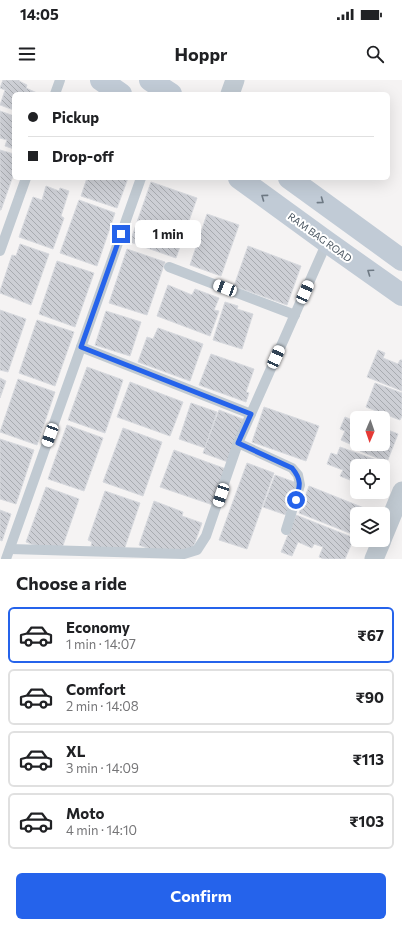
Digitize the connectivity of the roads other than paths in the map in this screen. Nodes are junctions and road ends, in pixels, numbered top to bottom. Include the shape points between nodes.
1 (60, 80) edge
2 (101, 80) edge
3 (150, 80) edge
4 (235, 80) edge
5 (56, 92) edge
6 (118, 92) edge
7 (168, 92) edge
8 (231, 92) edge
9 (25, 180) edge
10 (140, 180) edge
11 (242, 180) edge
12 (292, 180) edge
13 (327, 242) junction
14 (0, 251) edge
15 (402, 260) edge
16 (169, 267) dead end
17 (402, 295) edge
18 (295, 315) junction
19 (81, 347) junction
20 (251, 414) junction
21 (238, 443) junction
22 (402, 491) edge
23 (390, 520) edge
24 (286, 530) dead end
25 (379, 547) edge
26 (8, 554) edge
27 (374, 559) edge

1 - 5 lane
2 - 6 street
3 - 7 street
4 - 8 street
9 - 14 lane
10 - 19 lane
13 -> 11 street, RAM BAG ROAD
12 -> 15 street
17 -> 13 street, RAM BAG ROAD
13 - 18 lane
16 - 18 lane
18 - 20 lane
19 - 20 lane
19 - 26 lane
20 - 21 lane
21 - 24 lane via 292,468 298,475 300,485
21 - 26 lane via 206,536 197,550 184,554
22 - 23 street
25 - 27 street

